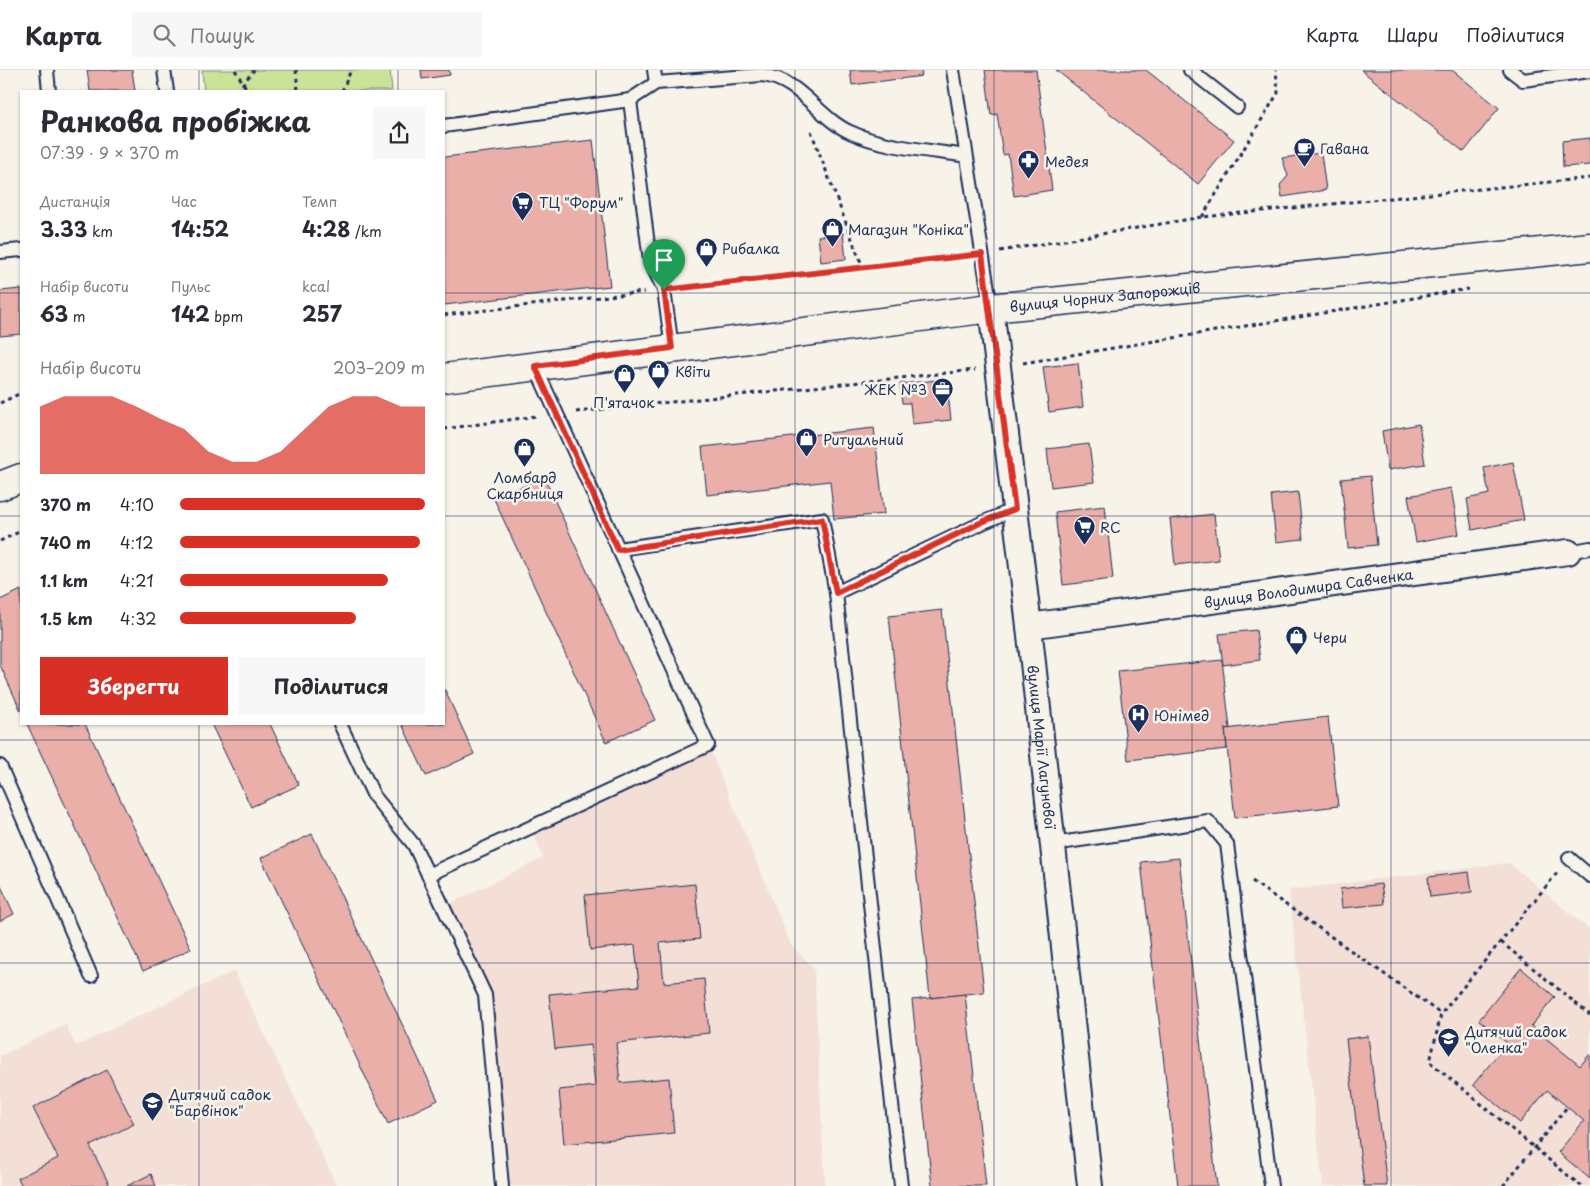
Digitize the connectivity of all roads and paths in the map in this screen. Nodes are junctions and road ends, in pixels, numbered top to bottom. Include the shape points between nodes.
1 (47, 70) edge
2 (164, 70) edge
3 (235, 70) edge
4 (254, 70) edge
5 (296, 70) edge
6 (953, 70) edge
7 (1190, 70) edge
8 (1276, 70) edge
9 (1510, 70) edge
10 (350, 71) edge
11 (1590, 71) edge
12 (655, 76) edge
13 (242, 84) junction
14 (795, 88) junction
15 (49, 90) edge
16 (168, 90) edge
17 (237, 90) edge
18 (247, 90) edge
19 (298, 90) edge
20 (342, 90) edge
21 (630, 100) junction
22 (1237, 108) dead end
23 (445, 126) edge
24 (966, 156) junction
25 (1590, 178) edge
26 (1202, 217) junction
27 (1590, 247) edge
28 (20, 250) edge
29 (0, 252) edge
30 (982, 254) junction
31 (863, 268) junction
32 (1474, 288) dead end
33 (664, 290) junction
34 (991, 308) junction
35 (445, 315) edge
36 (672, 348) junction
37 (535, 366) junction
38 (998, 367) junction
39 (445, 378) edge
40 (20, 393) edge
41 (0, 403) edge
42 (557, 414) junction
43 (445, 429) edge
44 (20, 478) edge
45 (0, 486) edge
46 (1015, 509) junction
47 (20, 531) edge
48 (0, 541) edge
49 (618, 550) junction
50 (1579, 550) edge
51 (836, 593) junction
52 (1029, 626) junction
53 (340, 725) edge
54 (0, 766) edge
55 (1053, 844) junction
56 (1569, 858) joint
57 (1230, 865) junction
58 (428, 875) junction
59 (1590, 876) edge
60 (1501, 942) junction
61 (92, 976) dead end
62 (1442, 1014) junction
63 (1590, 1015) edge
64 (1567, 1107) dead end
65 (1534, 1147) junction
66 (502, 1186) edge
67 (901, 1186) edge
68 (1090, 1186) edge
69 (1271, 1186) edge
70 (1502, 1186) edge
71 (1581, 1186) edge

1 - 15 lane
2 - 16 lane
3 - 13 path
4 - 13 path
5 - 19 path
6 - 24 lane
7 - 22 lane
8 - 26 path via 1278,93
9 - 11 lane via 1523,80
10 - 20 path
12 - 14 lane via 762,75 780,79
12 - 21 lane
13 - 17 path
13 - 18 path
14 - 24 lane via 833,122 851,133
14 - 31 path
21 - 23 lane
21 - 33 lane via 650,261
24 - 30 lane
25 - 26 path
26 - 30 path
27 - 34 street, вулиця Чорних Запорожців
28 - 29 lane
30 - 31 path
30 - 34 lane
31 - 33 path
32 - 38 path
33 - 35 path
33 - 36 lane
34 - 36 street, вулиця Чорних Запорожців
34 - 38 street, вулиця Марії Лагунової
36 - 37 street, вулиця Чорних Запорожців
37 - 39 street, вулиця Чорних Запорожців
37 - 42 lane
38 - 42 path
38 - 46 street, вулиця Марії Лагунової
40 - 41 path
42 - 43 path
42 - 49 lane
44 - 45 street
46 - 51 lane
46 - 52 street, вулиця Марії Лагунової
47 - 48 path
49 - 51 lane via 822,519
49 - 58 lane via 708,745
50 - 52 street, вулиця Володимира Савченка
51 - 67 lane
52 - 55 street, вулиця Марії Лагунової
53 - 58 lane via 374,796 414,846
54 - 61 lane
55 - 57 lane via 1208,821 1227,844
55 - 68 street, вулиця Марії Лагунової
56 - 59 lane
56 - 60 path
57 - 62 path
57 - 69 lane
58 - 66 lane via 485,995
60 - 62 path
60 - 63 path
62 - 65 path via 1430,1062
64 - 65 path
65 - 70 path
65 - 71 path

